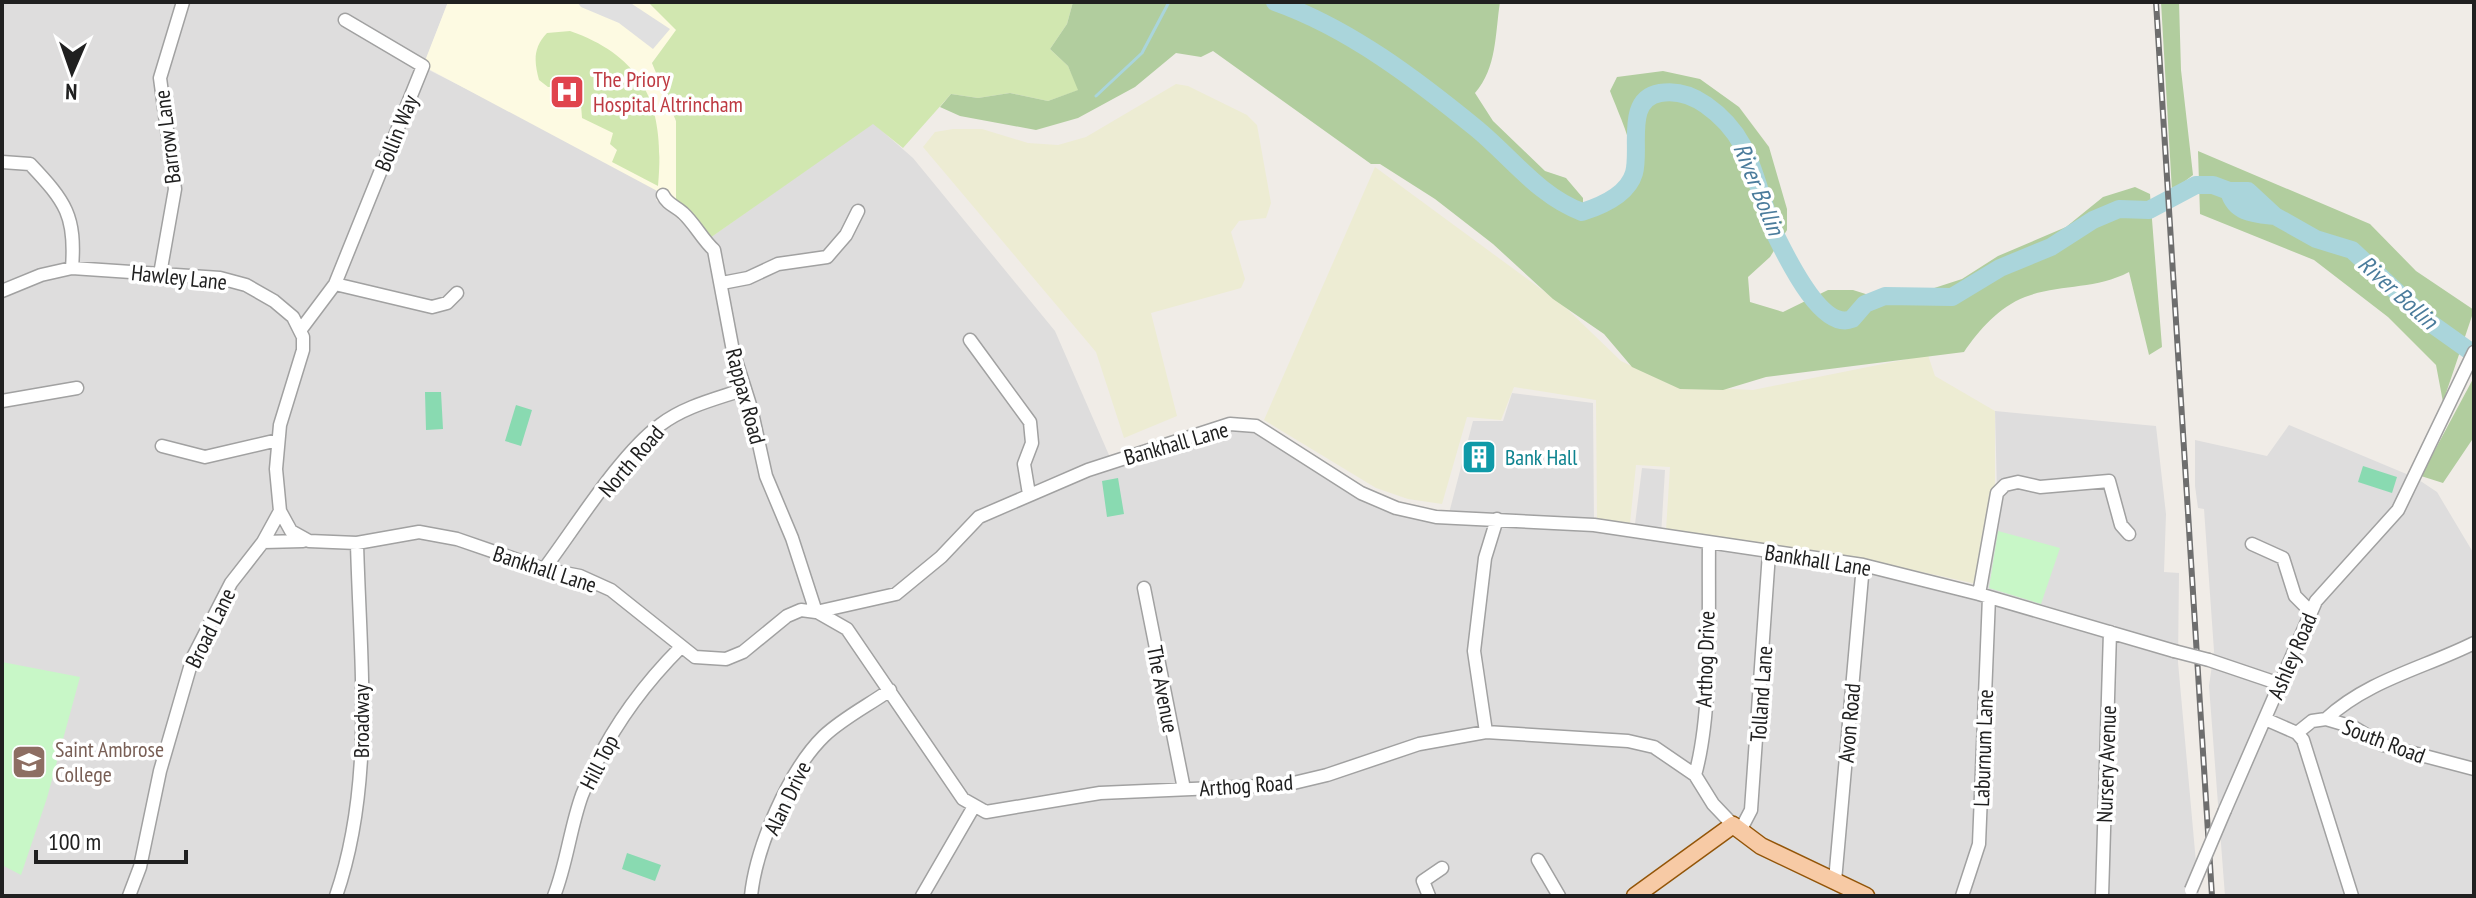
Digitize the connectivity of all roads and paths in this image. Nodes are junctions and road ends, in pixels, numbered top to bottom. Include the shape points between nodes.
1 (183, 2) edge
2 (345, 20) dead end
3 (2, 162) edge
4 (663, 195) dead end
5 (858, 211) dead end
6 (72, 268) junction
7 (160, 274) junction
8 (722, 283) junction
9 (335, 284) junction
10 (2, 291) edge
11 (457, 293) dead end
12 (302, 328) junction
13 (970, 340) dead end
14 (2474, 352) edge
15 (77, 388) dead end
16 (745, 389) junction
17 (2, 401) edge
18 (278, 440) junction
19 (162, 446) dead end
20 (1029, 494) junction
21 (280, 511) junction
22 (1497, 519) junction
23 (2129, 534) dead end
24 (309, 541) junction
25 (263, 542) junction
26 (357, 543) junction
27 (1709, 543) junction
28 (2258, 549) dead end
29 (1769, 553) junction
30 (1863, 565) junction
31 (544, 569) junction
32 (1144, 588) dead end
33 (1984, 595) junction
34 (816, 612) junction
35 (2311, 612) junction
36 (2110, 632) junction
37 (2474, 643) edge
38 (681, 647) junction
39 (2280, 684) junction
40 (890, 690) junction
41 (2265, 719) junction
42 (2326, 719) junction
43 (1486, 732) junction
44 (2297, 733) junction
45 (2474, 769) edge
46 (1695, 775) junction
47 (1184, 789) junction
48 (973, 808) junction
49 (1736, 828) junction
50 (1538, 860) dead end
51 (1442, 868) dead end
52 (1835, 881) junction
53 (2189, 893) edge
54 (129, 896) edge
55 (336, 896) edge
56 (554, 896) edge
57 (751, 896) edge
58 (922, 896) edge
59 (1429, 896) edge
60 (1559, 896) edge
61 (1635, 896) edge
62 (1866, 896) edge
63 (1962, 896) edge
64 (2102, 896) edge
65 (2352, 896) edge

1 - 7 street, Barrow Lane via 160,78 175,189
2 - 9 street, Bollin Way via 423,66
3 - 6 street via 30,164 57,193 75,231
4 - 8 street, Rappax Road via 714,250
5 - 8 street via 827,257 778,264
6 - 7 street, Hawley Lane
6 - 10 street, Hawley Lane
7 - 12 street, Hawley Lane via 246,285 274,301
8 - 16 street, Rappax Road
9 - 11 street via 422,306 442,306
9 - 12 street, Bollin Way
12 - 18 street via 303,350
13 - 20 street via 1030,422 1032,443 1024,464
14 - 35 street, Ashley Road via 2398,510
15 - 17 street
16 - 31 street, North Road via 683,411 658,426
16 - 34 street, Rappax Road via 766,476
18 - 19 street via 205,457
18 - 21 street
20 - 22 street, Bankhall Lane via 1230,424 1256,426 1361,493 1396,508 1436,517
20 - 34 street, Bankhall Lane via 979,517 896,594
21 - 24 street via 291,531
21 - 25 street, Broad Lane
22 - 27 street, Bankhall Lane via 1594,525
22 - 43 street via 1485,558 1474,651
23 - 33 street, Laburnum Lane via 2121,525 2109,481 2005,485 1997,493
24 - 25 street, Bankhall Lane
24 - 26 street, Bankhall Lane
25 - 54 street, Broad Lane via 231,583 193,657
26 - 31 street, Bankhall Lane via 419,532 457,539
26 - 55 street, Broadway via 362,753 359,798
27 - 29 street, Bankhall Lane
27 - 46 street, Arthog Drive via 1707,656
28 - 35 street via 2283,558 2295,596
29 - 30 street, Bankhall Lane
29 - 49 street, Tolland Lane via 1751,810
30 - 33 street, Bankhall Lane
30 - 52 street, Avon Road
31 - 38 street, Bankhall Lane via 580,576 611,590
32 - 47 street, The Avenue
33 - 36 street, Bankhall Lane
33 - 63 street, Laburnum Lane via 1979,844
34 - 38 street, Bankhall Lane via 801,610 787,616 743,652 726,659 695,657
34 - 40 street via 847,629
35 - 39 street, Ashley Road
36 - 39 street, Bankhall Lane, bridge
36 - 64 street, Nursery Avenue
37 - 42 street via 2378,684
38 - 56 street, Hill Top via 644,685 609,740 582,796
39 - 41 street, Ashley Road
40 - 48 street
40 - 57 street, Alan Drive via 826,734 802,760 754,869
41 - 44 street
41 - 53 street, Ashley Road, bridge
42 - 44 street, South Road via 2312,721
42 - 45 street, South Road via 2383,745
43 - 46 street, Arthog Road via 1642,743 1666,752
43 - 47 street, Arthog Road via 1419,744 1304,781
44 - 65 street via 2308,751
46 - 49 street, Arthog Road
47 - 48 street, Arthog Road via 1100,793 986,812
48 - 58 street
49 - 52 main road
49 - 61 main road
50 - 60 street
51 - 59 street via 1423,881
52 - 62 main road

